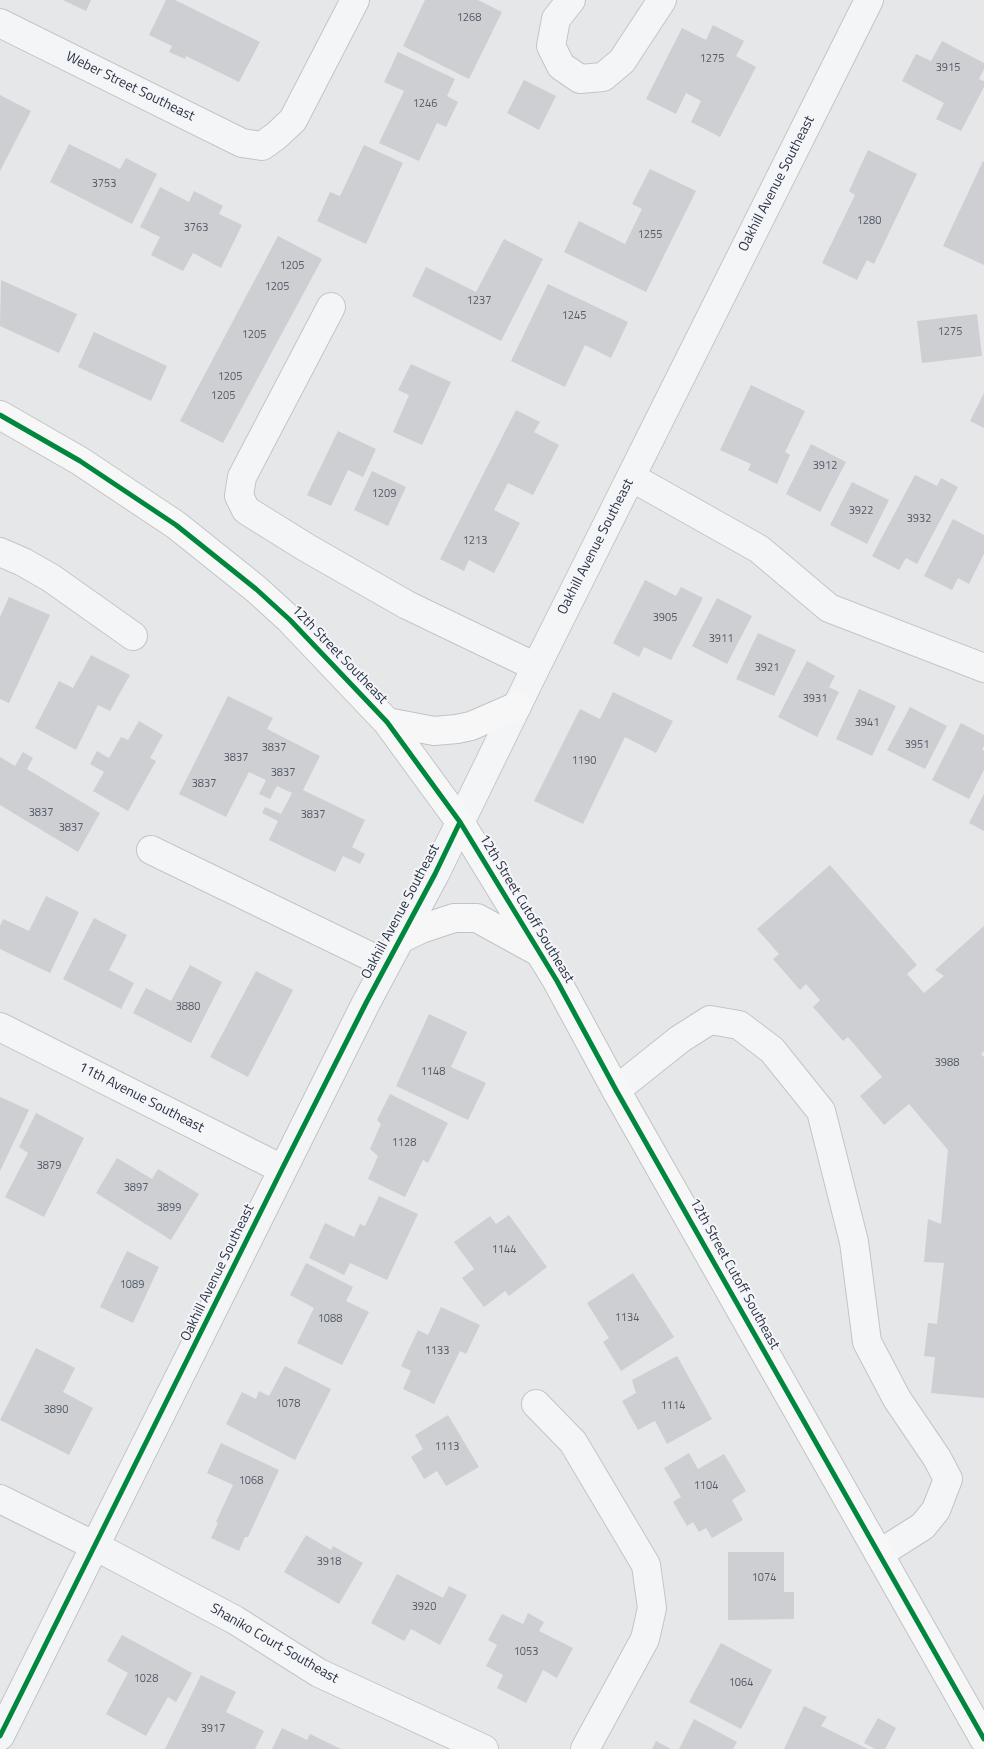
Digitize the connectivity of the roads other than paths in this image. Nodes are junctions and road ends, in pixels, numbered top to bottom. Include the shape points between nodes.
1 (355, 0) edge
2 (572, 0) edge
3 (662, 0) edge
4 (869, 0) edge
5 (0, 23) edge
6 (331, 308) dead end
7 (0, 415) edge
8 (631, 477) junction
9 (0, 552) edge
10 (133, 636) dead end
11 (536, 667) junction
12 (984, 668) edge
13 (517, 706) junction
14 (388, 722) junction
15 (460, 822) junction
16 (151, 850) dead end
17 (398, 940) junction
18 (538, 951) junction
19 (386, 964) junction
20 (0, 1027) edge
21 (616, 1090) junction
22 (282, 1169) junction
23 (536, 1404) dead end
24 (0, 1499) edge
25 (95, 1546) junction
26 (879, 1554) junction
27 (0, 1736) edge
28 (984, 1739) edge
29 (484, 1749) edge
30 (585, 1749) edge

1 - 5 street, Weber Street Southeast via 293,120 262,146 242,143
2 - 3 street via 556,19 551,46 561,66 580,79 603,77 622,61
4 - 8 street, Oakhill Avenue Southeast
6 - 11 street via 242,477 239,496 246,510 407,605
7 - 14 main road, 12th Street Southeast via 80,461 176,525 290,620
8 - 11 street, Oakhill Avenue Southeast
8 - 12 street via 759,549 829,608
9 - 10 street via 51,578
11 - 13 street, Oakhill Avenue Southeast
13 - 14 main road via 457,729 434,730
13 - 15 street, Oakhill Avenue Southeast
14 - 15 main road, 12th Street Southeast
15 - 17 street, Oakhill Avenue Southeast
15 - 18 main road, 12th Street Cutoff Southeast
16 - 19 street
17 - 18 main road via 454,918 478,918
17 - 19 street, Oakhill Avenue Southeast
18 - 21 main road, 12th Street Cutoff Southeast
19 - 22 street, Oakhill Avenue Southeast
20 - 22 street, 11th Avenue Southeast
21 - 26 main road, 12th Street Cutoff Southeast
21 - 26 street via 680,1039 710,1020 739,1025 772,1050 821,1111 854,1242 867,1342 897,1399 938,1458 948,1479 936,1510 923,1526
22 - 25 street, Oakhill Avenue Southeast
23 - 30 street via 574,1442 646,1564 652,1608 644,1639
24 - 25 street, Shaniko Court Southeast
25 - 27 street, Oakhill Avenue Southeast
25 - 29 street, Shaniko Court Southeast via 235,1620 319,1673
26 - 28 main road, 12th Street Cutoff Southeast

